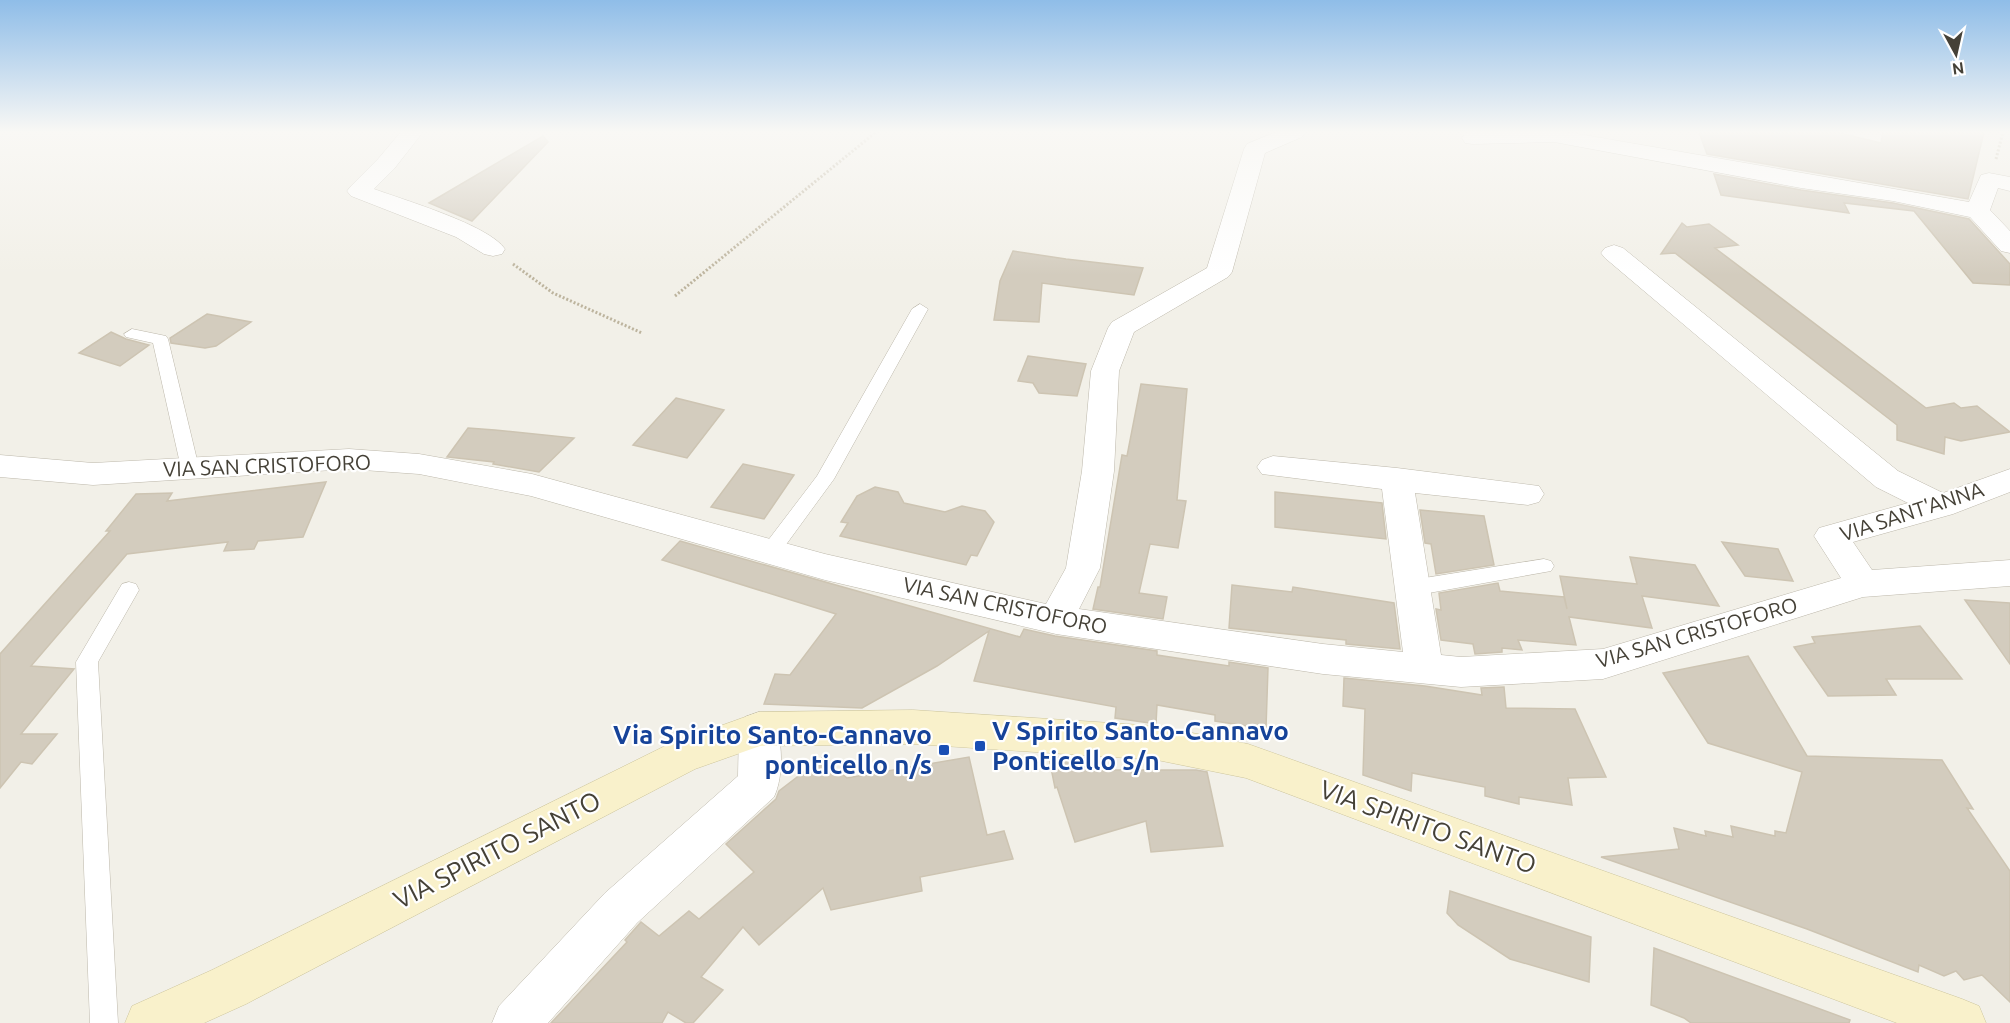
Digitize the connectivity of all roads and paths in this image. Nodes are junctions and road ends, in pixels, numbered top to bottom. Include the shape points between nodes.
1 (371, 180) edge
2 (817, 180) edge
3 (1246, 180) edge
4 (1795, 180) edge
5 (2010, 184) edge
6 (1978, 211) junction
7 (2010, 246) edge
8 (493, 249) joint
9 (1614, 253) dead end
10 (675, 296) dead end
11 (920, 309) dead end
12 (642, 333) dead end
13 (132, 334) dead end
14 (0, 466) edge
15 (1273, 467) dead end
16 (190, 468) junction
17 (1397, 479) junction
18 (2010, 480) edge
19 (1528, 494) dead end
20 (1941, 506) junction
21 (770, 552) junction
22 (1544, 566) dead end
23 (2010, 573) edge
24 (1863, 584) junction
25 (1412, 588) junction
26 (129, 590) dead end
27 (1056, 620) junction
28 (1424, 669) junction
29 (759, 729) junction
30 (104, 1023) edge
31 (149, 1023) edge
32 (516, 1023) edge
33 (1962, 1023) edge

1 - 8 street via 359,191 465,232
2 - 10 path
3 - 27 street via 1219,272 1122,328 1105,371 1098,471 1083,568
4 - 6 street
5 - 6 street via 1989,180
6 - 7 street
8 - 12 path via 553,293
9 - 20 street via 1887,479
11 - 21 lane via 825,479
13 - 16 lane via 160,339
14 - 16 street, VIA SAN CRISTOFORO via 93,474
15 - 17 street
16 - 21 street, VIA SAN CRISTOFORO via 349,459 419,464 532,485
17 - 19 street
17 - 25 street
18 - 20 street, VIA SANT'ANNA
20 - 24 street, VIA SANT'ANNA via 1831,536
21 - 27 street, VIA SAN CRISTOFORO
22 - 25 lane
23 - 24 street, VIA SAN CRISTOFORO
24 - 28 street, VIA SAN CRISTOFORO via 1603,664 1461,672
25 - 28 street
26 - 30 lane via 87,662
27 - 28 street, VIA SAN CRISTOFORO via 1323,659
29 - 31 street, VIA SPIRITO SANTO via 681,757 229,987
29 - 32 street via 759,784 621,908
29 - 33 street, VIA SPIRITO SANTO via 925,728 1157,743 1248,760

